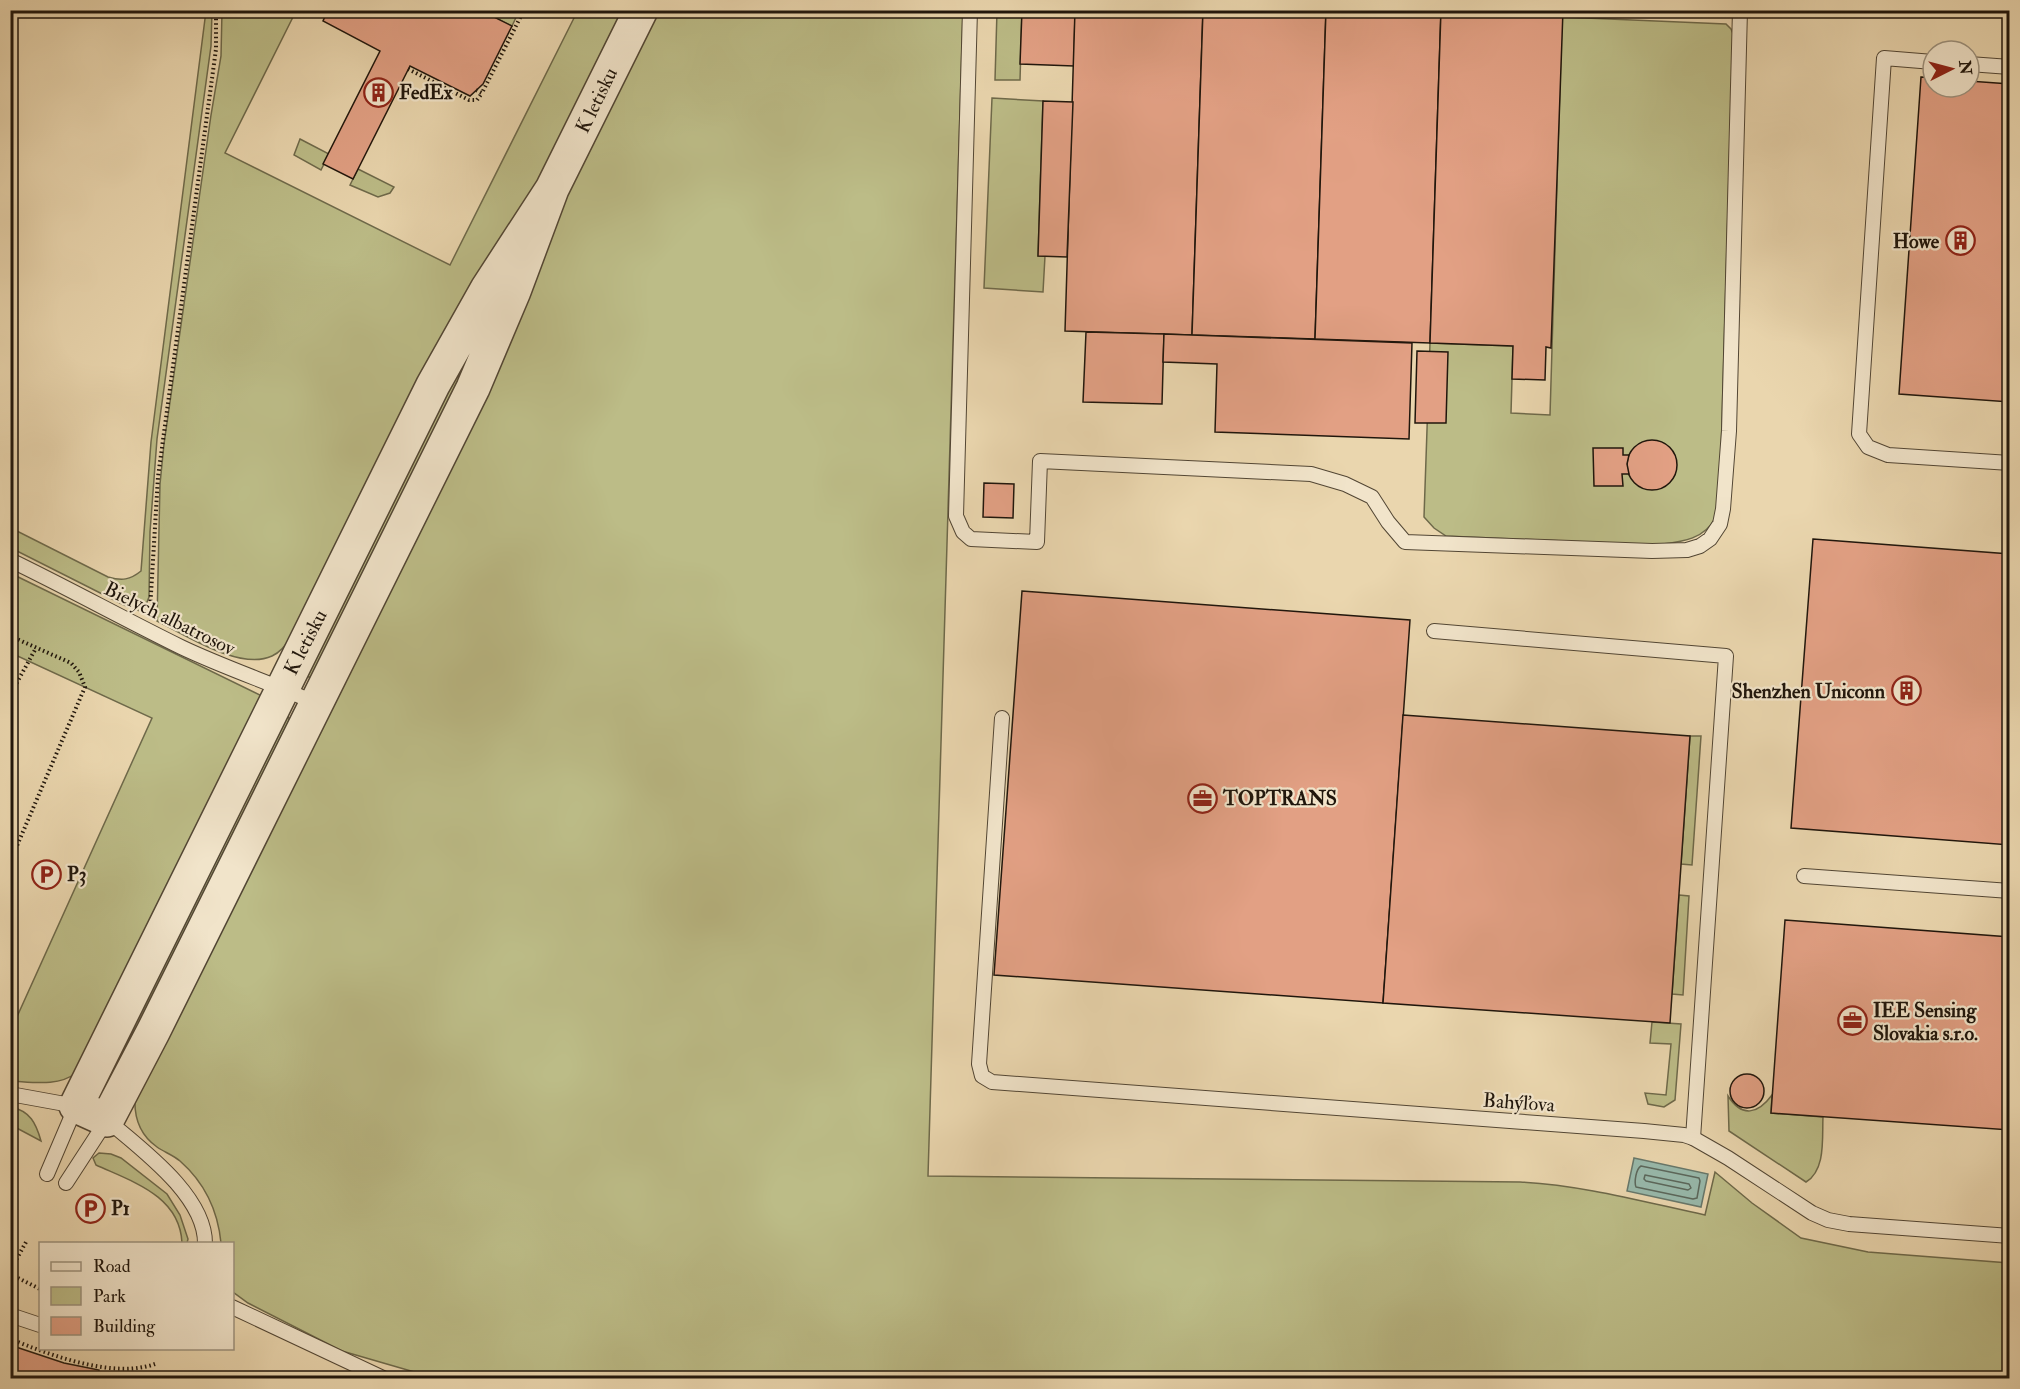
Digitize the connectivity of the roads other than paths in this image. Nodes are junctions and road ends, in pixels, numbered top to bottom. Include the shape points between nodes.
1 (641, 10) edge
2 (970, 10) edge
3 (1740, 10) edge
4 (1921, 61) edge
5 (1981, 65) edge
6 (2010, 67) edge
7 (552, 189) junction
8 (2010, 463) edge
9 (10, 560) edge
10 (1434, 631) dead end
11 (282, 688) junction
12 (316, 704) junction
13 (1002, 718) dead end
14 (1804, 876) dead end
15 (2010, 891) edge
16 (10, 1094) edge
17 (76, 1106) junction
18 (107, 1120) junction
19 (1693, 1138) junction
20 (47, 1174) dead end
21 (66, 1183) dead end
22 (2010, 1236) edge
23 (206, 1242) edge
24 (234, 1308) edge
25 (10, 1315) edge
26 (39, 1325) edge
27 (383, 1378) edge

1 - 7 street, K letisku
2 - 3 lane via 956,516 971,539 1037,542 1040,460 1311,474 1372,497 1405,542 1652,551 1700,546 1720,524 1723,509
4 - 8 lane via 1884,58 1859,434 1868,447 1888,455
5 - 6 lane
7 - 11 street, K letisku via 433,385
7 - 12 street, K letisku via 473,388
9 - 11 lane, Bielych albatrosov via 242,675
10 - 19 lane via 1726,656
11 - 12 lane, Bielych albatrosov
11 - 17 street, K letisku
12 - 18 street, K letisku
13 - 19 lane, Bahýľova via 982,1076 1002,1083 1644,1131
14 - 15 lane
16 - 17 lane
17 - 18 street
17 - 20 lane
18 - 21 lane
18 - 23 lane via 188,1196 201,1218
19 - 22 lane, Bahýľova via 1827,1220
24 - 27 lane
25 - 26 lane

